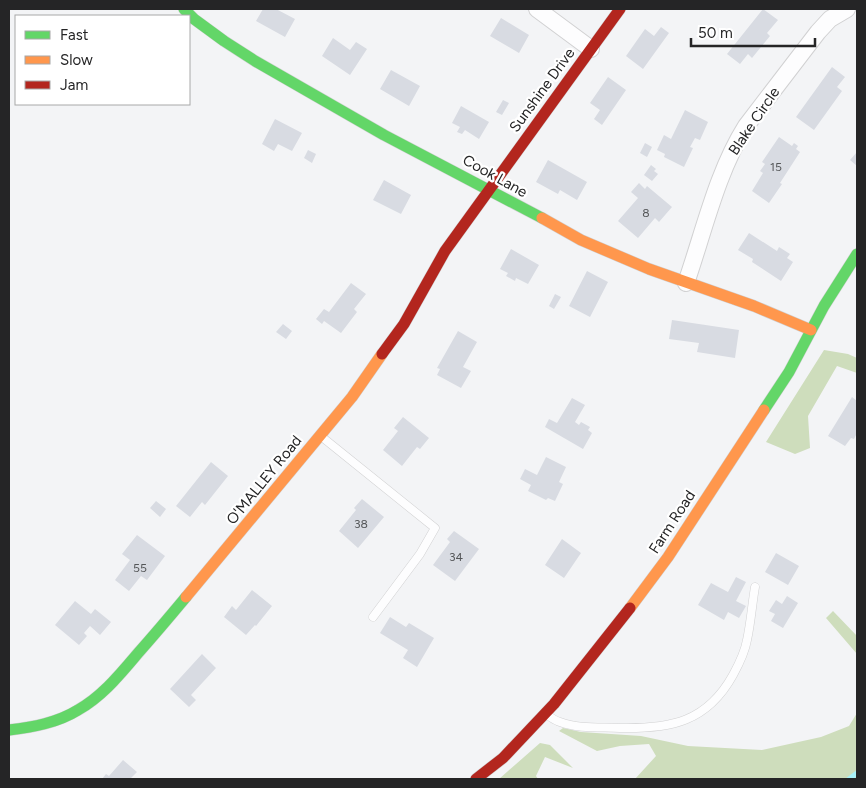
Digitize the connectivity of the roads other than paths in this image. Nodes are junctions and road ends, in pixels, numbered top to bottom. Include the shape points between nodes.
1 (184, 9) edge
2 (538, 9) edge
3 (620, 9) edge
4 (847, 9) edge
5 (591, 49) junction
6 (489, 189) junction
7 (857, 255) edge
8 (686, 283) junction
9 (811, 330) junction
10 (320, 436) junction
11 (755, 587) dead end
12 (373, 617) dead end
13 (545, 714) junction
14 (9, 730) edge
15 (476, 779) edge

1 - 6 street, Cook Lane via 255,61 384,135
2 - 5 street
3 - 5 street, Sunshine Drive
4 - 8 street, Blake Circle via 830,19 818,32 746,126 723,170
5 - 6 street, Sunshine Drive
6 - 8 street, Cook Lane via 580,240
6 - 10 street, O'MALLEY Road via 446,251 404,324
7 - 9 street, Farm Road
8 - 9 street, Cook Lane
9 - 13 street, Farm Road via 789,372 668,557
10 - 12 lane via 435,528 420,554
10 - 14 street, O'MALLEY Road via 116,679 77,711 39,726
11 - 13 lane via 747,641 741,657 726,688 695,716 668,725 641,728 580,726 560,722
13 - 15 street, Farm Road via 503,758

